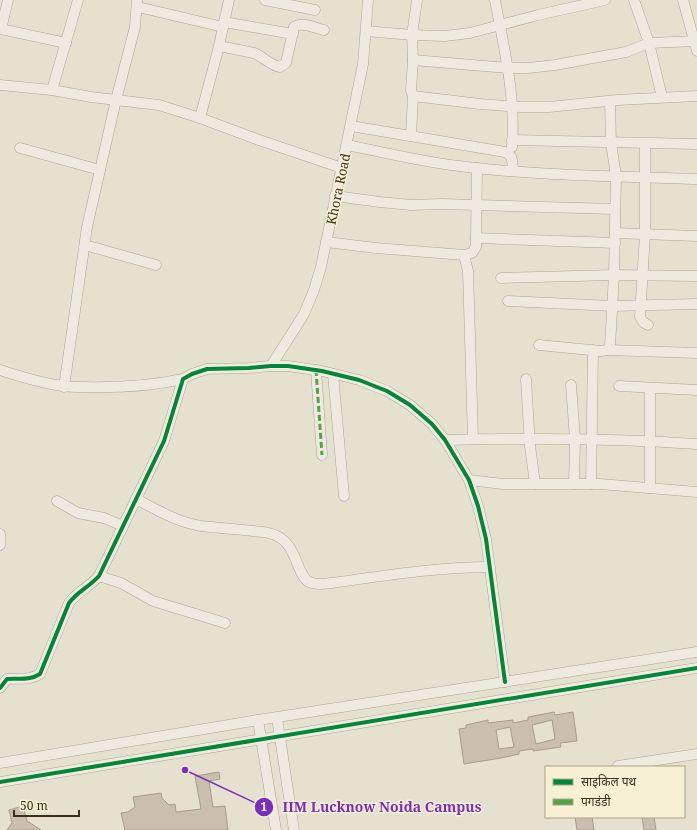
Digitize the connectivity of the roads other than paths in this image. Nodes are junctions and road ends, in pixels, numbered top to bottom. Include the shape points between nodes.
1 (8, 0) edge
2 (78, 0) edge
3 (229, 0) edge
4 (265, 0) edge
5 (368, 0) edge
6 (417, 0) edge
7 (495, 0) edge
8 (605, 0) edge
9 (634, 0) edge
10 (683, 0) edge
11 (138, 3) edge
12 (316, 10) dead end
13 (223, 25) junction
14 (500, 25) junction
15 (0, 29) edge
16 (324, 30) dead end
17 (366, 31) junction
18 (293, 34) junction
19 (412, 35) junction
20 (66, 43) junction
21 (649, 44) junction
22 (696, 44) edge
23 (219, 46) junction
24 (413, 60) junction
25 (508, 68) junction
26 (0, 85) edge
27 (52, 90) junction
28 (413, 96) junction
29 (697, 96) edge
30 (662, 97) junction
31 (116, 100) junction
32 (610, 100) junction
33 (512, 106) junction
34 (200, 118) junction
35 (350, 126) junction
36 (411, 136) junction
37 (512, 140) junction
38 (611, 143) junction
39 (645, 144) junction
40 (697, 144) edge
41 (347, 145) junction
42 (20, 148) dead end
43 (511, 156) junction
44 (342, 168) junction
45 (477, 168) junction
46 (100, 170) junction
47 (512, 171) junction
48 (616, 176) junction
49 (644, 177) junction
50 (697, 179) edge
51 (336, 196) junction
52 (477, 206) junction
53 (615, 209) junction
54 (645, 234) junction
55 (697, 236) edge
56 (476, 238) junction
57 (615, 238) junction
58 (326, 242) junction
59 (85, 245) junction
60 (464, 255) junction
61 (156, 265) dead end
62 (614, 275) junction
63 (642, 275) junction
64 (697, 276) edge
65 (501, 278) dead end
66 (508, 301) dead end
67 (697, 304) edge
68 (641, 305) junction
69 (612, 306) junction
70 (648, 325) dead end
71 (539, 345) dead end
72 (593, 350) junction
73 (607, 350) junction
74 (697, 353) edge
75 (271, 366) junction
76 (0, 370) edge
77 (316, 370) junction
78 (333, 374) junction
79 (182, 379) junction
80 (526, 379) dead end
81 (571, 385) dead end
82 (619, 386) dead end
83 (64, 387) junction
84 (650, 388) junction
85 (697, 390) edge
86 (473, 439) junction
87 (530, 439) junction
88 (575, 439) junction
89 (592, 439) junction
90 (444, 440) junction
91 (650, 441) junction
92 (697, 444) edge
93 (322, 455) dead end
94 (469, 480) junction
95 (535, 484) junction
96 (574, 484) junction
97 (591, 484) junction
98 (650, 488) junction
99 (697, 492) edge
100 (344, 496) dead end
101 (136, 499) junction
102 (57, 501) dead end
103 (123, 526) junction
104 (0, 534) edge
105 (0, 545) edge
106 (490, 566) junction
107 (99, 576) junction
108 (225, 623) dead end
109 (697, 652) edge
110 (697, 668) edge
111 (4, 677) edge
112 (505, 682) junction
113 (0, 688) edge
114 (277, 718) junction
115 (258, 720) junction
116 (280, 736) junction
117 (261, 739) junction
118 (697, 754) edge
119 (0, 763) edge
120 (618, 766) edge
121 (0, 782) edge
122 (276, 830) edge
123 (294, 830) edge

1 - 15 street
2 - 20 street
3 - 13 street
4 - 12 street
5 - 17 street, Khora Road
6 - 19 street
7 - 14 street
8 - 14 street
9 - 21 street
10 - 22 street
11 - 13 street
11 - 31 street via 135,28
13 - 18 street
13 - 23 street
14 - 19 street via 445,36
14 - 25 street
15 - 20 street
16 - 18 street via 301,24 294,27
17 - 19 street
17 - 35 street, Khora Road via 363,64
18 - 23 street via 286,63 280,67 268,63 254,53
19 - 24 street
20 - 27 street
21 - 22 street
21 - 25 street via 626,52 555,65
21 - 30 street
23 - 34 street
24 - 25 street
24 - 28 street
25 - 33 street
26 - 27 street
27 - 31 street
28 - 33 street
28 - 36 street
29 - 30 street
30 - 32 street
31 - 34 street via 159,105
31 - 46 street
32 - 33 street via 549,107
32 - 38 street
33 - 37 street
34 - 44 street
35 - 36 street
35 - 41 street, Khora Road
36 - 43 street via 505,152
37 - 38 street
37 - 43 street
38 - 39 street
38 - 48 street
39 - 40 street
39 - 49 street
41 - 44 street, Khora Road
41 - 45 street via 424,161
42 - 46 street
43 - 47 street
44 - 51 street, Khora Road
45 - 47 street
45 - 52 street
46 - 59 street
47 - 48 street
48 - 49 street
48 - 53 street
49 - 50 street
49 - 54 street
51 - 52 street via 412,205
51 - 58 street, Khora Road
52 - 53 street
52 - 56 street
53 - 57 street
54 - 55 street
54 - 57 street
54 - 63 street
56 - 57 street
56 - 60 street via 476,247 472,253
57 - 62 street
58 - 60 street
58 - 75 street, Khora Road via 314,290 304,314
59 - 61 street
59 - 83 street
60 - 86 street via 468,271
62 - 63 street
62 - 65 street
62 - 69 street
63 - 64 street
63 - 68 street
66 - 69 street
67 - 68 street
68 - 69 street
68 - 70 street via 640,317
69 - 73 street via 610,346
71 - 72 street
72 - 73 street
72 - 89 street
73 - 74 street
75 - 77 street
75 - 79 street via 207,369
76 - 83 street
77 - 78 street
77 - 93 street
78 - 90 street via 359,380 410,405 432,424
78 - 100 street
79 - 83 street via 133,386
79 - 101 street via 164,441
80 - 87 street
81 - 88 street
82 - 84 street
84 - 85 street
84 - 91 street
86 - 87 street
86 - 90 street
87 - 88 street
87 - 95 street
88 - 89 street
88 - 96 street
89 - 91 street
89 - 97 street
90 - 94 street
91 - 92 street
91 - 98 street
94 - 95 street
94 - 106 street via 483,526
95 - 96 street
96 - 97 street
97 - 98 street
98 - 99 street
101 - 103 street
101 - 106 street via 184,522 277,536 293,552 308,582 314,584 466,566
102 - 103 street via 78,514 104,518
103 - 107 street
104 - 105 street
106 - 112 street
107 - 108 street via 121,583 153,600
107 - 111 street via 69,603 40,674 28,679
109 - 112 street
110 - 116 street
111 - 113 street
112 - 114 street
114 - 115 street
114 - 116 street
115 - 117 street
115 - 119 street
116 - 117 street
116 - 123 street
117 - 121 street
117 - 122 street
118 - 120 street

